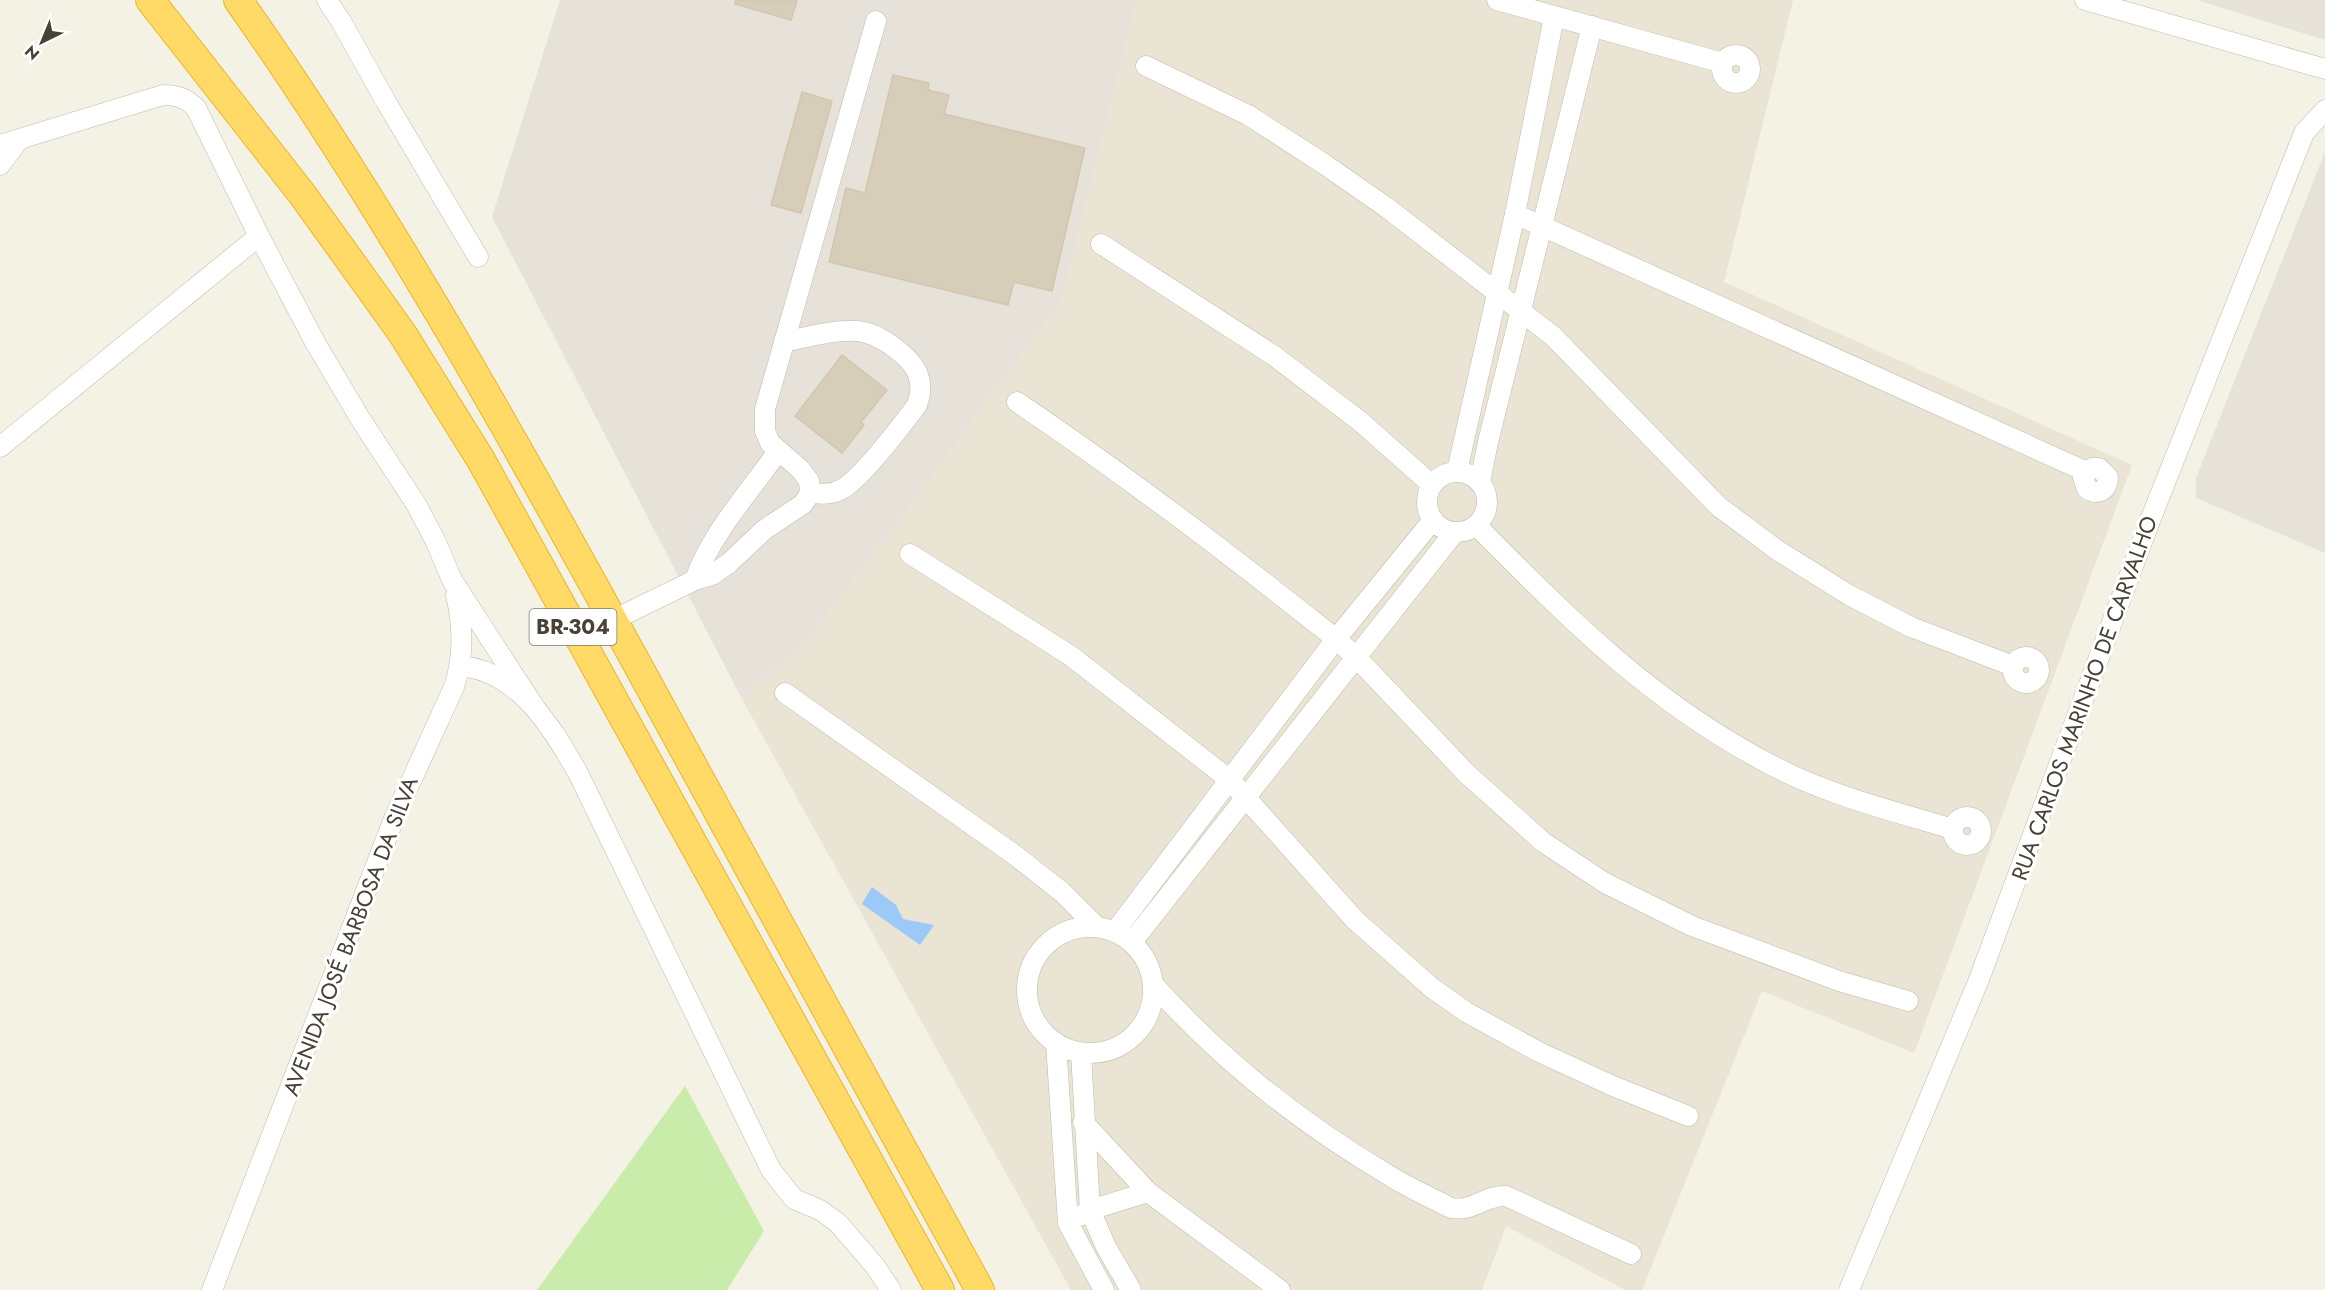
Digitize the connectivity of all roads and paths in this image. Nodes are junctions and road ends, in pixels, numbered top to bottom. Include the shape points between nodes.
1 (150, 0) edge
2 (238, 0) edge
3 (327, 0) edge
4 (1497, 0) edge
5 (2085, 0) edge
6 (1554, 17) junction
7 (876, 21) dead end
8 (1592, 26) junction
9 (1723, 63) dead end
10 (1146, 66) dead end
11 (2325, 69) edge
12 (213, 77) junction
13 (185, 99) junction
14 (2325, 110) edge
15 (9, 143) edge
16 (0, 165) edge
17 (1515, 214) junction
18 (1542, 225) junction
19 (259, 237) junction
20 (1101, 244) dead end
21 (478, 257) dead end
22 (1497, 292) junction
23 (1522, 312) junction
24 (784, 342) junction
25 (1017, 402) dead end
26 (0, 447) edge
27 (778, 451) junction
28 (1457, 471) junction
29 (2087, 472) dead end
30 (1480, 482) junction
31 (1432, 485) junction
32 (810, 493) junction
33 (1433, 520) junction
34 (1477, 526) junction
35 (1454, 533) junction
36 (910, 554) dead end
37 (452, 580) junction
38 (695, 580) junction
39 (613, 620) junction
40 (1336, 639) junction
41 (1356, 657) junction
42 (461, 666) junction
43 (2013, 666) dead end
44 (786, 693) dead end
45 (536, 708) junction
46 (1230, 780) junction
47 (1244, 797) junction
48 (1953, 829) dead end
49 (1106, 929) junction
50 (1132, 942) junction
51 (1153, 984) junction
52 (1908, 1001) dead end
53 (1056, 1043) junction
54 (1081, 1053) junction
55 (1688, 1116) dead end
56 (1083, 1122) junction
57 (1148, 1192) junction
58 (1090, 1210) junction
59 (1068, 1223) junction
60 (1631, 1254) dead end
61 (212, 1290) edge
62 (891, 1290) edge
63 (940, 1290) edge
64 (980, 1290) edge
65 (1104, 1290) edge
66 (1131, 1290) edge
67 (1280, 1290) edge
68 (1849, 1290) edge

1 - 12 highway, BR-304
2 - 39 highway, BR-304 via 332,139 432,299
3 - 21 street
4 - 6 street
5 - 11 street
6 - 8 street
6 - 17 street
7 - 24 street
8 - 9 street
8 - 18 street
10 - 22 street via 1248,115 1386,207
12 - 13 street
12 - 63 highway, BR-304 via 402,333 481,460
13 - 15 street via 163,95
13 - 19 street via 196,108
14 - 68 street, RUA CARLOS MARINHO DE CARVALHO via 2304,133 2151,518 1978,982
15 - 16 street
17 - 18 street
17 - 22 street
18 - 23 street
18 - 29 street
19 - 26 street
19 - 37 street via 315,344 416,504
20 - 31 street via 1273,356 1361,422
22 - 23 street
22 - 28 street
23 - 30 street
23 - 43 street via 1593,375 1718,506 1768,543 1849,595 1911,627
24 - 27 street via 764,421 768,437
24 - 32 street via 861,331 895,348 919,376 921,391 916,405 857,477 828,494
25 - 40 street via 1186,521
27 - 32 street via 800,469 809,481
27 - 38 street via 711,545
28 - 30 street
28 - 31 street via 1438,478
30 - 34 street via 1488,505
31 - 33 street via 1427,507
32 - 38 street via 803,504 764,530 729,563 712,575
33 - 35 street
33 - 40 street
34 - 35 street
34 - 48 street via 1572,621 1638,679 1703,727 1777,768 1833,793
35 - 41 street
36 - 46 street via 1071,656
37 - 42 street, AVENIDA JOSÉ BARBOSA DA SILVA via 461,617
37 - 45 street
38 - 39 street
39 - 64 highway, BR-304
40 - 41 street
40 - 46 street
41 - 47 street
41 - 52 street via 1492,797 1543,842 1605,883 1692,926 1839,981
42 - 45 street via 487,672
42 - 61 street, AVENIDA JOSÉ BARBOSA DA SILVA via 395,816
44 - 49 street via 1012,853
45 - 62 street via 578,773 771,1170 794,1199 838,1223
46 - 47 street
46 - 49 street
47 - 50 street
47 - 55 street via 1355,920 1432,988 1466,1012 1539,1052
49 - 50 street
49 - 53 street via 1087,926 1066,931 1048,942 1035,957 1028,977 1027,998 1032,1017 1044,1035
50 - 51 street via 1144,957
51 - 54 street via 1150,1012 1140,1031 1123,1045 1103,1053
51 - 60 street via 1257,1084 1300,1118 1390,1177 1450,1208 1471,1208 1497,1195 1506,1196
53 - 54 street
53 - 59 street
54 - 56 street
56 - 57 street
56 - 58 street
57 - 58 street
57 - 67 street
58 - 59 street
58 - 66 street
59 - 65 street

